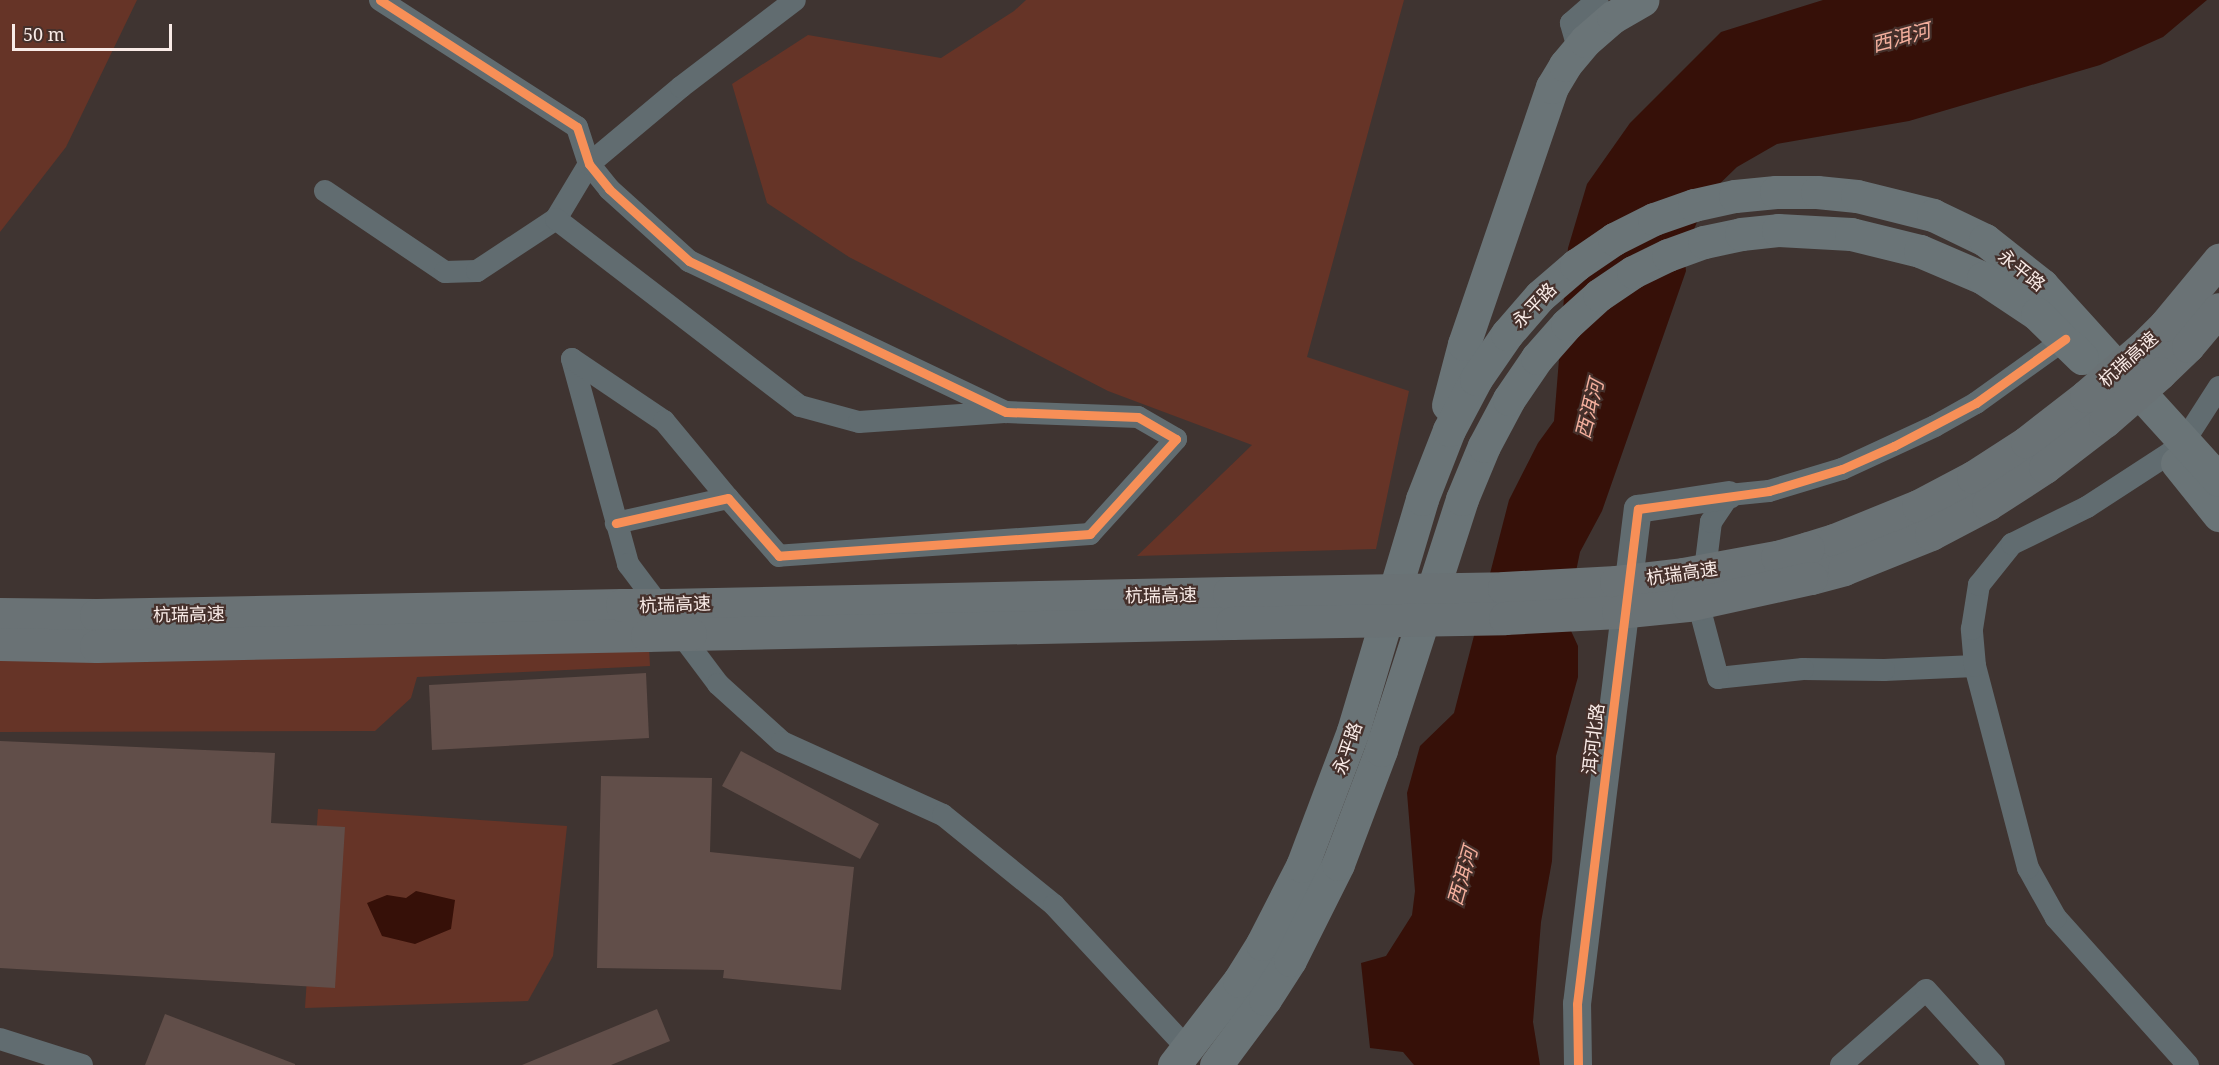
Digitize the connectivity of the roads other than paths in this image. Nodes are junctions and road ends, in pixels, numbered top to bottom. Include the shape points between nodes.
1 (380, 0) edge
2 (795, 0) edge
3 (1597, 0) edge
4 (1642, 0) edge
5 (1578, 48) junction
6 (590, 164) junction
7 (325, 191) dead end
8 (556, 219) junction
9 (2219, 260) edge
10 (2046, 306) junction
11 (2219, 309) edge
12 (2065, 339) junction
13 (2151, 360) junction
14 (2219, 387) edge
15 (1006, 412) junction
16 (2177, 447) junction
17 (2219, 480) edge
18 (1427, 484) junction
19 (1729, 495) junction
20 (728, 498) junction
21 (2219, 515) edge
22 (616, 523) junction
23 (1231, 608) junction
24 (0, 614) edge
25 (1417, 638) junction
26 (0, 644) edge
27 (1975, 666) junction
28 (0, 1038) edge
29 (1181, 1057) edge
30 (82, 1065) edge
31 (1216, 1065) edge
32 (1578, 1065) edge
33 (1841, 1065) edge
34 (1994, 1065) edge
35 (2188, 1065) edge

1 - 6 street via 577,127
2 - 6 street via 681,87
3 - 5 street via 1571,23
4 - 5 highway via 1613,17
5 - 18 highway via 1552,87 1539,118 1464,344
6 - 8 street
6 - 15 street via 609,189 689,261
7 - 8 street via 445,272 477,271
8 - 15 street via 800,406 859,422
9 - 13 highway, 杭瑞高速 via 2165,325
10 - 12 highway, 永平路
10 - 16 highway, 永平路
10 - 18 highway, 永平路 via 2017,263 1970,231 1896,204 1817,192 1776,192 1694,205 1614,239 1576,264 1540,296 1482,370 1449,430
10 - 25 highway, 永平路 via 1953,264 1886,241 1824,231 1741,234 1704,242 1633,272 1567,324 1520,382 1484,446 1459,507
11 - 13 highway, 杭瑞高速 via 2188,346
12 - 16 highway, 永平路
12 - 19 street via 1976,403 1894,446 1842,469 1779,488
13 - 23 highway, 杭瑞高速, bridge via 2095,409 2027,442 1972,477 1810,563 1777,557 1616,582
14 - 16 street
15 - 20 street via 1138,417 1176,438 1090,534 779,556
16 - 17 highway, 永平路
16 - 21 highway, 永平路
16 - 27 street via 2087,507 2012,544 1979,585 1972,629
18 - 25 highway
18 - 29 highway, 永平路 via 1359,711 1309,850 1262,944
19 - 27 street via 1711,522 1700,610 1718,678 1803,669
19 - 32 street, 洱河北路 via 1638,509 1577,1004
20 - 22 street
20 - 22 street via 664,421 572,359
22 - 29 street via 628,564 718,684 782,742 943,815 1054,905
23 - 24 highway, 杭瑞高速, bridge via 665,604
23 - 26 highway, 杭瑞高速, bridge via 690,634 107,646
25 - 31 highway, 永平路 via 1338,864 1290,960
27 - 35 street via 2028,868 2056,918
28 - 30 street
33 - 34 street via 1926,990

